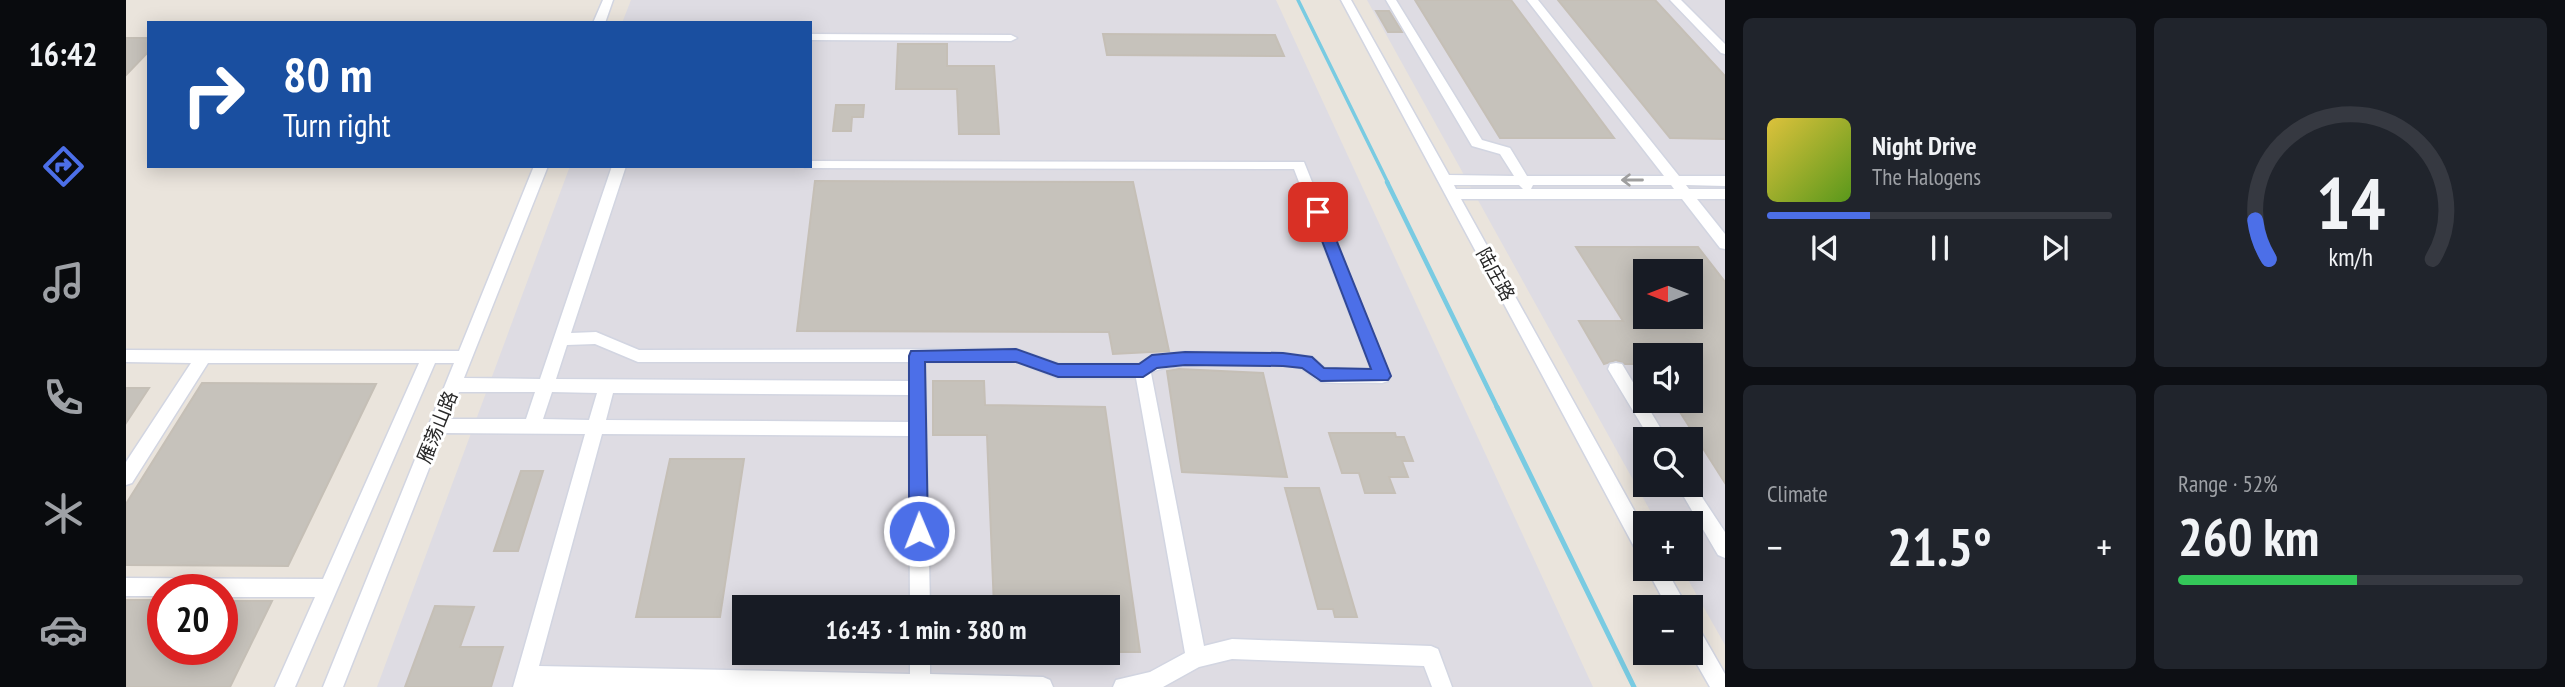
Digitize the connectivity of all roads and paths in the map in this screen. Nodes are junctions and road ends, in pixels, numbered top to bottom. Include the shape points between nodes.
1 (608, 0) edge
2 (1346, 0) edge
3 (1391, 0) edge
4 (1532, 0) edge
5 (1675, 0) edge
6 (599, 21) edge
7 (812, 37) edge
8 (1011, 38) dead end
9 (1725, 51) edge
10 (812, 165) edge
11 (540, 168) edge
12 (618, 168) edge
13 (1524, 180) junction
14 (1675, 181) junction
15 (1725, 181) edge
16 (1449, 187) junction
17 (1532, 194) junction
18 (1686, 194) junction
19 (1725, 194) edge
20 (1725, 244) edge
21 (561, 339) junction
22 (126, 356) edge
23 (204, 356) junction
24 (917, 356) junction
25 (430, 357) junction
26 (465, 357) junction
27 (1616, 369) dead end
28 (1143, 370) junction
29 (454, 385) junction
30 (545, 386) junction
31 (607, 386) junction
32 (917, 388) junction
33 (437, 426) junction
34 (532, 426) junction
35 (596, 427) junction
36 (1652, 427) edge
37 (918, 429) junction
38 (126, 477) edge
39 (1693, 497) edge
40 (1633, 526) edge
41 (1725, 550) edge
42 (126, 587) edge
43 (328, 588) junction
44 (920, 595) edge
45 (1703, 655) edge
46 (1196, 658) junction
47 (922, 665) edge
48 (524, 681) edge
49 (738, 684) edge
50 (926, 685) edge
51 (285, 687) edge
52 (332, 687) edge
53 (1043, 687) edge
54 (1124, 687) edge
55 (1442, 687) edge
56 (1721, 687) edge

1 - 6 street
2 - 16 street, 陆庄路
3 - 13 street via 1477,142 1505,151
4 - 14 street
5 - 9 street
7 - 8 street
10 - 28 street via 1299,165 1382,376 1321,375 1306,362 1283,359 1185,358 1152,362
11 - 26 street, 雁荡山路
12 - 21 street
14 -> 13 street
13 - 16 street
13 - 17 street
14 - 15 street
14 - 18 street
16 - 17 street
16 - 40 street, 陆庄路
17 - 18 street
18 - 19 street
18 - 20 street
21 - 24 street via 596,338 638,356
21 - 30 street
22 - 23 street
23 - 25 street
23 - 38 street
24 - 28 street via 1016,355 1058,371
24 - 32 street
25 - 26 street
25 - 43 street
26 - 29 street, 雁荡山路
27 - 36 street
28 - 46 street
29 - 30 street
29 - 33 street, 雁荡山路
30 - 31 street
30 - 34 street
31 - 32 street
31 - 35 street
32 - 37 street
33 - 34 street
33 - 52 street, 雁荡山路
34 - 35 street
35 - 37 street
35 - 48 street
37 - 44 street
39 - 41 street
42 - 43 street
43 - 51 street
45 - 56 street
46 - 54 street via 1152,682
46 - 55 street via 1232,649 1432,656
47 - 50 street
48 - 49 street
49 - 50 street
50 - 53 street

